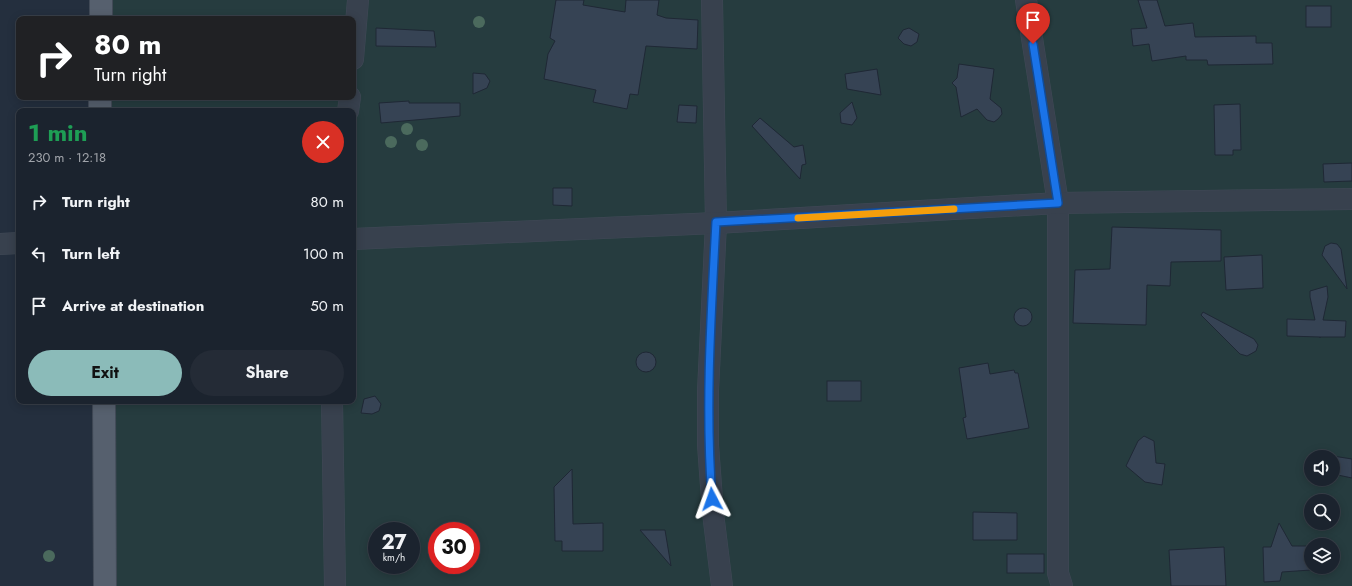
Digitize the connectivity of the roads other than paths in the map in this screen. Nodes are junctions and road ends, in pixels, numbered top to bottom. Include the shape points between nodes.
1 (101, 0) edge
2 (358, 0) edge
3 (712, 0) edge
4 (1026, 0) edge
5 (101, 16) edge
6 (356, 24) edge
7 (1352, 199) edge
8 (1058, 203) junction
9 (716, 222) junction
10 (356, 239) edge
11 (16, 243) edge
12 (0, 244) edge
13 (104, 404) edge
14 (332, 404) edge
15 (105, 586) edge
16 (335, 586) edge
17 (722, 586) edge
18 (1062, 586) edge

1 - 5 main road
2 - 6 street
3 - 9 street
4 - 8 street
7 - 8 street
8 - 9 street
8 - 18 street via 1058,573
9 - 10 street
9 - 17 street via 708,445 712,513
11 - 12 street
13 - 15 main road
14 - 16 street

